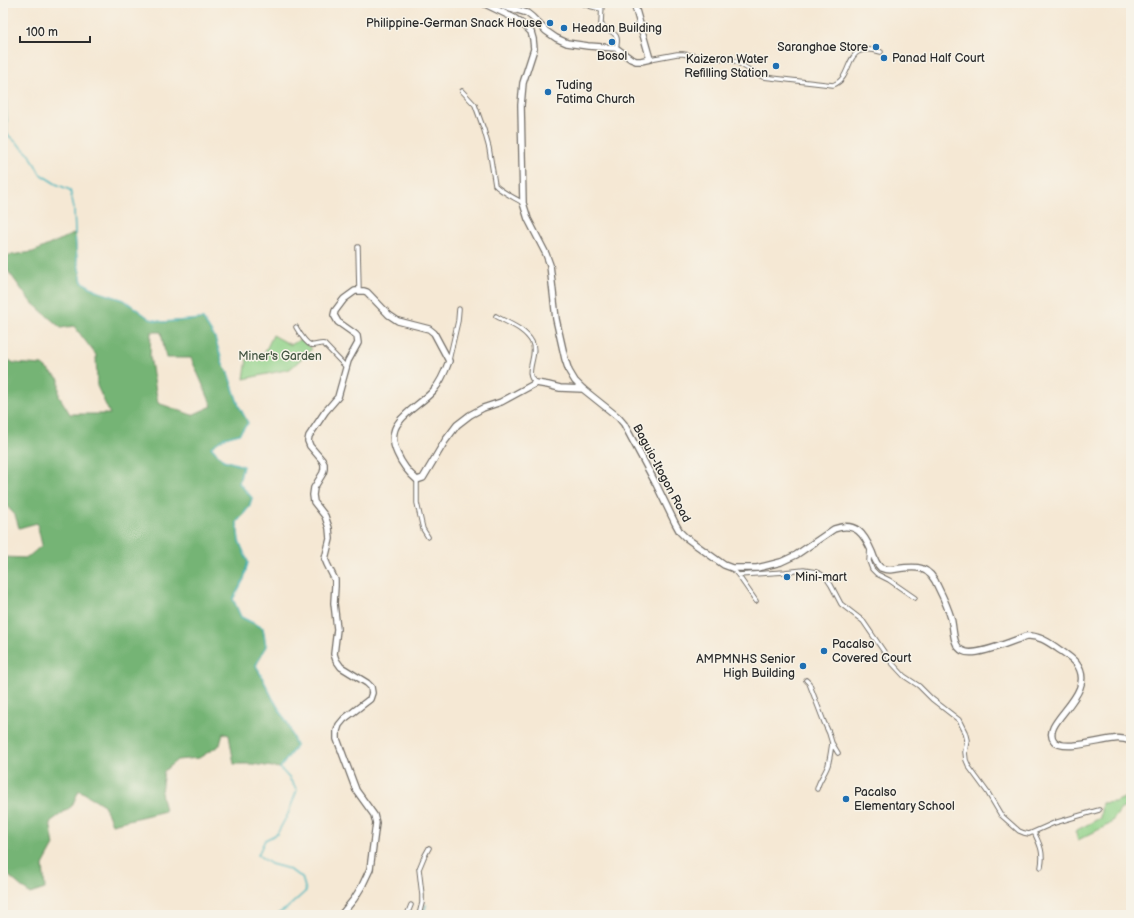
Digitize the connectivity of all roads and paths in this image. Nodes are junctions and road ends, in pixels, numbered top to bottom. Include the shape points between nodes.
1 (483, 3) edge
2 (495, 3) edge
3 (581, 3) edge
4 (602, 3) edge
5 (634, 3) edge
6 (601, 9) junction
7 (616, 48) junction
8 (882, 52) dead end
9 (650, 59) junction
10 (462, 91) dead end
11 (523, 203) junction
12 (358, 247) dead end
13 (359, 290) junction
14 (459, 309) dead end
15 (496, 316) dead end
16 (296, 327) dead end
17 (449, 361) junction
18 (346, 367) junction
19 (536, 384) junction
20 (583, 389) junction
21 (417, 480) junction
22 (428, 537) dead end
23 (870, 547) junction
24 (732, 568) junction
25 (738, 575) junction
26 (915, 598) dead end
27 (756, 601) dead end
28 (806, 680) dead end
29 (1131, 741) edge
30 (832, 743) junction
31 (838, 753) dead end
32 (817, 789) dead end
33 (1100, 810) dead end
34 (1034, 832) junction
35 (429, 848) dead end
36 (1040, 867) dead end
37 (411, 905) dead end
38 (341, 915) edge
39 (407, 915) edge
40 (419, 915) edge

1 - 11 street, Baguio-Itogon Road via 514,18 531,32 533,39 534,49 523,83 520,105
2 - 7 street via 527,13 556,38 567,43
3 - 6 street
4 - 6 street
5 - 9 street
6 - 7 street via 601,24 615,34
7 - 9 street via 636,61
8 - 9 street via 866,50 856,53 851,58 842,80 833,85 763,77 727,59 677,54
10 - 11 street via 475,105 482,124 495,185
11 - 20 street, Baguio-Itogon Road via 550,265 556,319 565,359 572,376
12 - 13 street
13 - 17 street via 367,292 398,321 429,329 434,333
13 - 18 street via 344,299 334,315 338,322 357,336 358,343
14 - 17 street
15 - 19 street via 524,332 532,342 534,354 530,377
16 - 18 street via 308,344 324,344
17 - 21 street via 432,392 399,421 394,431 396,453
18 - 38 street via 338,397 308,436 310,446 324,464 323,474 312,495 330,528 325,559 335,580 337,629 334,654 340,667 367,683 372,692 370,699 344,719 337,731 337,739 356,790 374,815 376,822 368,876
19 - 20 street
19 - 21 street via 470,415 445,441 423,478
20 - 24 street, Baguio-Itogon Road via 624,424 680,532
21 - 22 street via 417,503 423,529
23 - 24 street via 859,532 847,526 840,526 781,562 757,568
23 - 26 street via 869,561 872,569
23 - 29 street via 880,567 892,570 911,567 931,574 938,586 951,619 954,636 962,651 980,652 1032,635 1071,658 1080,669 1081,685 1078,694 1052,730 1054,741 1069,746 1114,738
24 - 25 street
25 - 27 street
25 - 34 street via 804,570 821,574 831,585 840,604 863,621 891,662 904,676 959,720 967,740 965,752 969,767 1001,815 1019,831 1029,834
28 - 30 street
30 - 31 street
30 - 32 street via 827,768
33 - 34 street via 1054,823
34 - 36 street via 1041,846
35 - 40 street via 419,869 422,903
37 - 39 street

